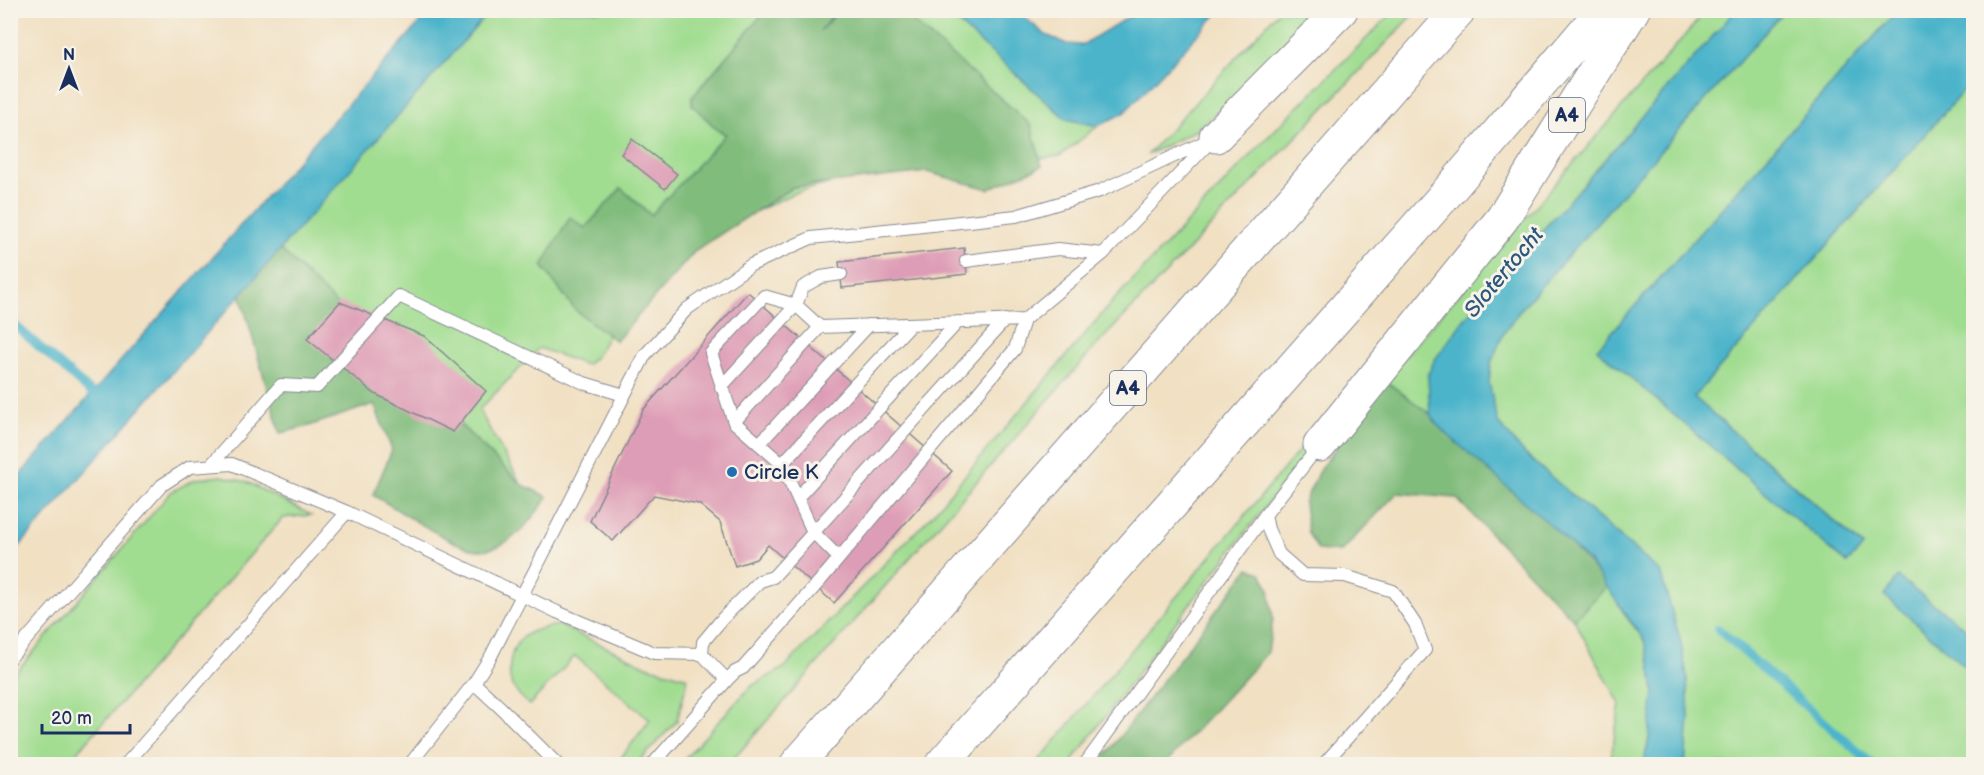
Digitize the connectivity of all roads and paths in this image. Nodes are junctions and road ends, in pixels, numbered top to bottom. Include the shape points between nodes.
1 (1341, 10) edge
2 (1459, 10) edge
3 (1603, 10) edge
4 (1633, 10) edge
5 (1216, 136) junction
6 (1103, 254) junction
7 (966, 261) dead end
8 (841, 274) dead end
9 (796, 305) junction
10 (1005, 320) junction
11 (1024, 320) junction
12 (958, 322) junction
13 (911, 324) junction
14 (869, 325) junction
15 (820, 327) junction
16 (721, 387) junction
17 (624, 395) junction
18 (734, 422) junction
19 (759, 444) junction
20 (1320, 445) joint
21 (782, 464) junction
22 (211, 465) junction
23 (798, 497) junction
24 (347, 512) junction
25 (1265, 515) junction
26 (813, 532) junction
27 (839, 558) junction
28 (522, 596) junction
29 (702, 654) junction
30 (10, 658) edge
31 (728, 680) junction
32 (474, 683) junction
33 (126, 765) edge
34 (410, 765) edge
35 (557, 765) edge
36 (653, 765) edge
37 (796, 765) edge
38 (942, 765) edge
39 (1085, 765) edge
40 (1324, 765) edge

1 - 5 highway
2 - 37 highway, A4
3 - 38 highway, A4
4 - 20 highway, A4 via 1502,219
5 - 6 lane
5 - 17 lane via 1101,191 1016,216 811,238 751,265 687,309 645,355
6 - 7 lane via 1058,249
6 - 11 lane
8 - 9 lane via 820,277 803,287
9 - 15 lane
9 - 16 lane
9 - 16 lane via 764,297 711,353
10 - 11 lane
10 - 12 lane
10 - 26 lane
11 - 27 lane via 1015,349
12 - 13 lane
12 - 23 lane
13 - 14 lane
13 - 21 lane
14 - 15 lane
14 - 19 lane
15 - 18 lane
16 - 18 lane
17 - 22 lane via 584,383 399,296 317,387 281,385
17 - 28 lane
18 - 19 lane
19 - 21 lane
20 - 25 lane, A4
21 - 23 lane
22 - 24 lane via 232,464
22 - 30 lane via 190,467 162,485
23 - 26 lane
24 - 28 lane
24 - 33 lane
25 - 39 lane, A4
25 - 40 lane via 1280,554 1303,575 1345,576 1393,591 1415,624 1425,650
26 - 27 lane
26 - 29 lane via 773,577 760,581 723,618 702,642
27 - 31 lane via 743,668
28 - 29 lane via 654,653
28 - 32 lane
29 - 31 lane
31 - 36 lane
32 - 34 lane
32 - 35 lane

